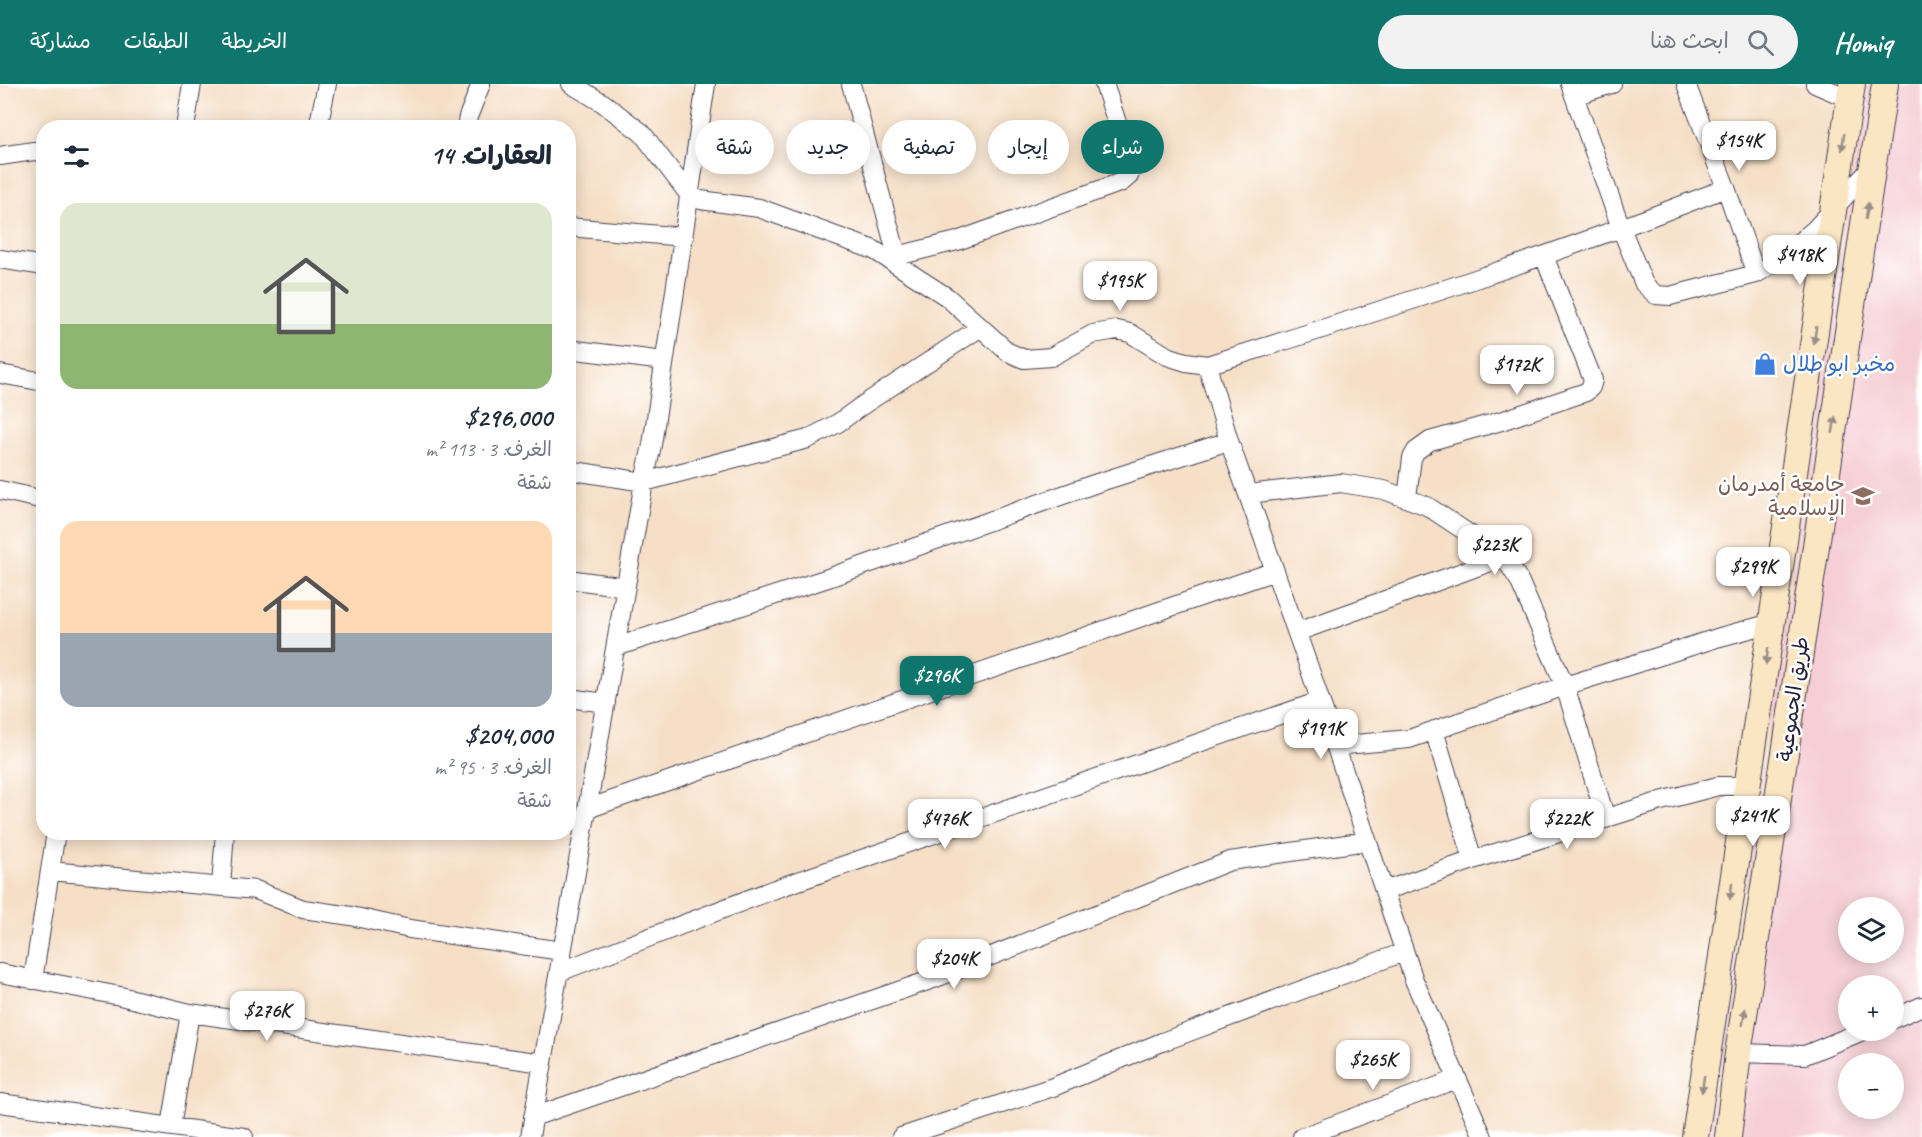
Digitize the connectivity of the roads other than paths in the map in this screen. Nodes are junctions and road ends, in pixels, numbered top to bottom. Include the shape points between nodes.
1 (192, 84) edge
2 (327, 84) edge
3 (481, 84) edge
4 (571, 84) edge
5 (706, 84) edge
6 (851, 84) edge
7 (1104, 84) edge
8 (1612, 84) edge
9 (1686, 84) edge
10 (1815, 84) edge
11 (1885, 84) edge
12 (1572, 90) edge
13 (1851, 92) edge
14 (186, 120) edge
15 (320, 120) edge
16 (467, 120) edge
17 (36, 151) edge
18 (0, 156) edge
19 (1875, 165) junction
20 (1726, 188) junction
21 (690, 196) junction
22 (1834, 209) junction
23 (576, 228) edge
24 (1621, 228) junction
25 (684, 237) junction
26 (1544, 256) junction
27 (0, 259) edge
28 (899, 262) junction
29 (36, 265) edge
30 (1756, 274) junction
31 (981, 327) junction
32 (576, 350) edge
33 (664, 361) junction
34 (1207, 365) junction
35 (0, 374) edge
36 (36, 381) edge
37 (1230, 441) junction
38 (576, 471) edge
39 (644, 482) junction
40 (0, 490) edge
41 (1248, 494) junction
42 (36, 498) edge
43 (1407, 498) junction
44 (1504, 557) junction
45 (1275, 571) junction
46 (576, 580) edge
47 (626, 587) junction
48 (1772, 623) junction
49 (1297, 632) junction
50 (616, 647) junction
51 (1565, 686) junction
52 (576, 699) edge
53 (1320, 700) junction
54 (606, 704) junction
55 (1434, 730) junction
56 (1335, 746) junction
57 (1747, 786) junction
58 (587, 809) junction
59 (1606, 819) junction
60 (1741, 823) junction
61 (1772, 828) junction
62 (55, 840) edge
63 (224, 840) edge
64 (1367, 841) junction
65 (1473, 860) junction
66 (50, 872) junction
67 (221, 886) junction
68 (1384, 891) junction
69 (562, 951) junction
70 (1404, 952) junction
71 (559, 972) junction
72 (0, 973) edge
73 (33, 980) junction
74 (1922, 1006) edge
75 (190, 1013) junction
76 (1904, 1014) edge
77 (1839, 1041) edge
78 (1738, 1053) junction
79 (543, 1063) junction
80 (1457, 1079) junction
81 (0, 1103) edge
82 (533, 1117) junction
83 (171, 1127) junction
84 (244, 1137) edge
85 (530, 1137) edge
86 (901, 1137) edge
87 (1302, 1137) edge
88 (1483, 1137) edge
89 (1695, 1137) edge
90 (1728, 1137) edge

1 - 14 street
2 - 15 street
3 - 16 street
4 - 21 street via 642,134
5 - 21 street
6 - 28 street
7 - 28 street via 1132,167 1130,176
8 - 12 street
9 - 20 street
10 - 13 street
11 - 19 main road, طريق الجموعية
12 - 24 street
13 -> 22 main road
17 - 18 street
19 - 22 street
61 -> 19 main road, طريق الجموعية
20 - 24 street
20 - 30 street
21 - 25 street
21 - 28 street via 759,208
22 - 30 street via 1795,246
22 -> 48 main road, طريق الجموعية
23 - 25 street
24 - 26 street
24 - 30 street via 1644,284 1656,295 1670,296
25 - 33 street
26 - 34 street
26 - 43 street via 1593,380 1591,387 1586,392 1430,441 1412,458
27 - 29 street
28 - 31 street
31 - 34 street via 1008,352 1024,359 1052,357 1093,334 1117,330 1130,333 1167,356
31 - 39 street via 808,439
32 - 33 street
33 - 39 street
34 - 37 street
35 - 36 street
37 - 41 street
37 - 50 street
38 - 39 street
39 - 47 street
40 - 42 street
41 - 43 street via 1341,483
41 - 45 street
43 - 44 street via 1427,506
44 - 49 street
44 - 51 street via 1519,580
45 - 49 street
45 - 58 street
46 - 47 street
47 - 50 street
48 - 51 street
48 -> 57 main road, طريق الجموعية
49 - 53 street
50 - 54 street
51 - 55 street
51 - 59 street
52 - 54 street
53 - 56 street
53 - 71 street via 775,889
54 - 58 street
55 - 56 street via 1409,739
55 - 65 street
56 - 64 street
57 - 59 street via 1718,786
57 - 60 main road, طريق الجموعية
58 - 69 street
59 - 65 street
60 - 61 main road
60 -> 89 main road, طريق الجموعية
78 -> 61 main road, طريق الجموعية
62 - 66 street
63 - 67 street
64 - 68 street
64 - 82 street via 1230,861 936,978
65 - 68 street
66 - 67 street
66 - 73 street
67 - 69 street via 256,890 303,909
68 - 70 street
69 - 71 street
70 - 80 street
70 - 86 street via 1053,1087
71 - 79 street
72 - 73 street
73 - 75 street
74 - 76 street
75 - 79 street
75 - 83 street
77 - 78 street via 1805,1055
78 - 90 main road, طريق الجموعية
79 - 82 street
80 - 87 street
80 - 88 street
81 - 83 street
82 - 85 street
83 - 84 street

